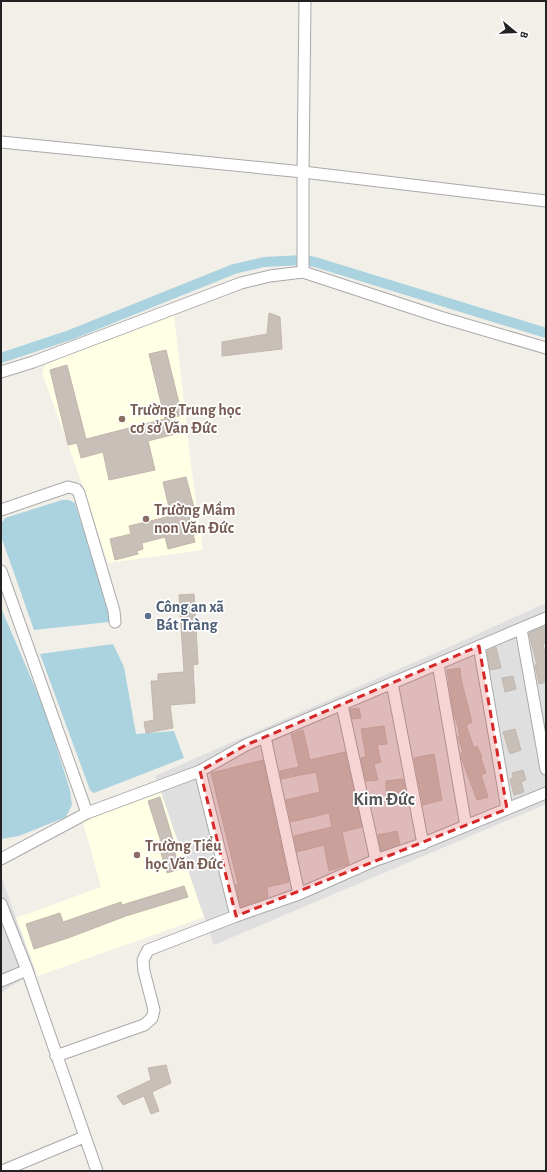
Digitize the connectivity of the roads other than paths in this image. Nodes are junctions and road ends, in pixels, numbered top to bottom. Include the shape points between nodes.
1 (305, 1) edge
2 (1, 142) edge
3 (303, 172) junction
4 (546, 201) edge
5 (303, 269) junction
6 (546, 348) edge
7 (1, 372) edge
8 (1, 510) edge
9 (1, 571) edge
10 (546, 618) edge
11 (115, 622) dead end
12 (521, 629) junction
13 (479, 646) junction
14 (438, 664) junction
15 (392, 684) junction
16 (342, 704) junction
17 (265, 737) junction
18 (546, 769) edge
19 (200, 771) junction
20 (546, 793) edge
21 (507, 809) junction
22 (87, 813) junction
23 (466, 826) junction
24 (423, 844) junction
25 (1, 859) edge
26 (376, 860) junction
27 (299, 894) junction
28 (1, 904) edge
29 (236, 916) junction
30 (27, 970) junction
31 (1, 981) edge
32 (56, 1056) junction
33 (84, 1137) junction
34 (2, 1171) edge
35 (97, 1171) edge

1 - 3 street
2 - 3 street
3 - 4 street
3 - 5 street
5 - 6 street via 440,317
5 - 7 street via 241,283
8 - 11 street via 68,488 76,489 114,611
9 - 22 street
10 - 12 street
12 - 13 street
12 - 18 street
13 - 14 street
13 - 21 street
14 - 15 street
14 - 23 street
15 - 16 street
15 - 24 street
16 - 17 street
16 - 26 street
17 - 19 street
17 - 27 street
19 - 22 street
19 - 29 street
20 - 21 street
21 - 23 street
22 - 25 street
23 - 24 street
24 - 26 street
26 - 27 street
27 - 29 street
28 - 30 street
29 - 32 street via 148,950 143,960 154,1010 152,1018 144,1024
30 - 31 street
30 - 32 street
32 - 33 street
33 - 34 street
33 - 35 street

